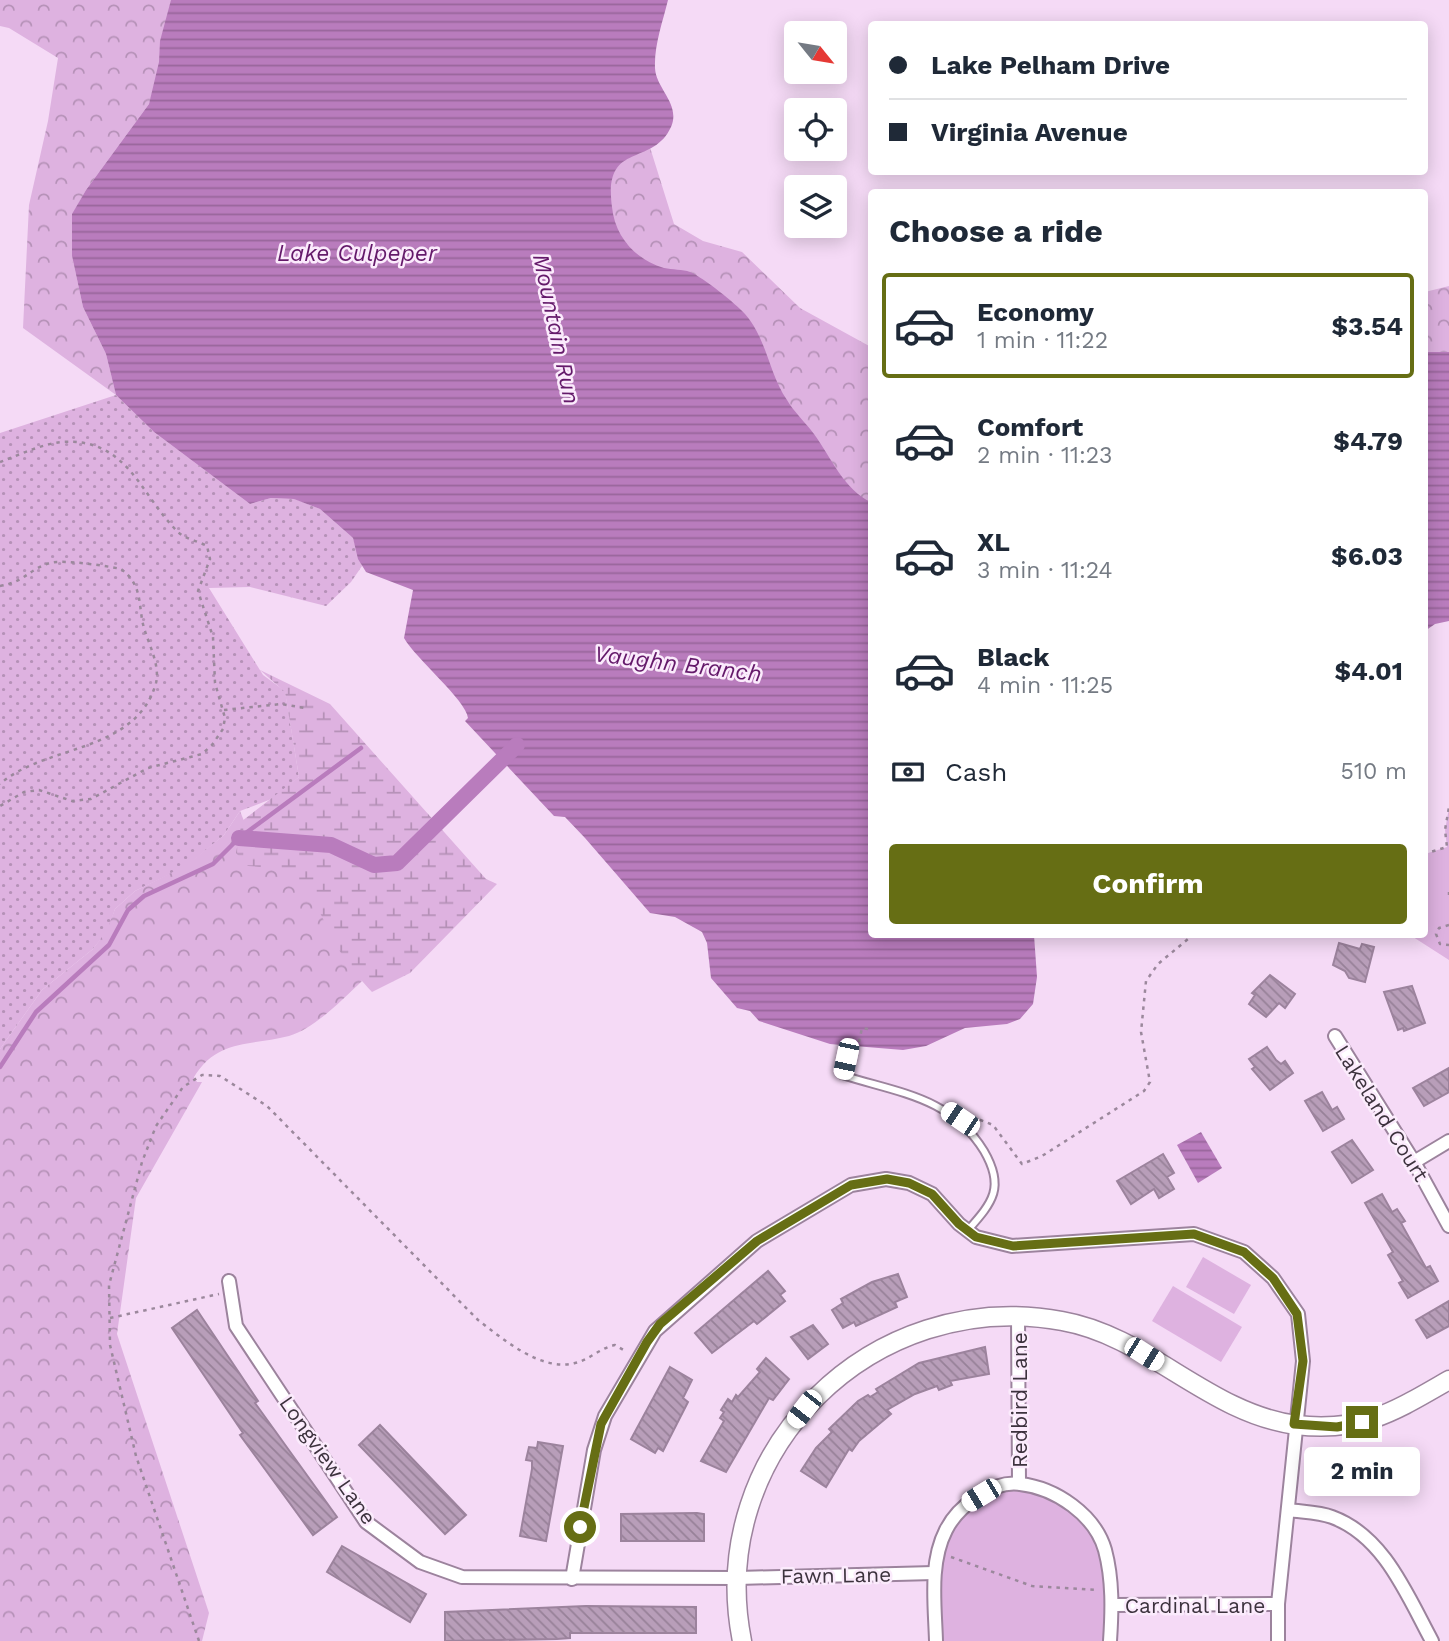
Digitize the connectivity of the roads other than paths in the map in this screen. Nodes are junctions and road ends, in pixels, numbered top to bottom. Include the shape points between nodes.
1 (1335, 1036) dead end
2 (849, 1043) dead end
3 (1449, 1141) edge
4 (1414, 1162) junction
5 (1449, 1226) edge
6 (967, 1232) junction
7 (230, 1286) road end
8 (1018, 1316) junction
9 (1449, 1380) edge
10 (1294, 1424) junction
11 (1019, 1483) junction
12 (1289, 1510) junction
13 (934, 1573) junction
14 (738, 1578) junction
15 (572, 1579) junction
16 (1278, 1604) junction
17 (1113, 1605) junction
18 (742, 1641) edge
19 (936, 1641) edge
20 (1110, 1641) edge
21 (1278, 1641) edge
22 (1432, 1641) edge

1 - 4 street, Lakeland Court
2 - 6 lane via 842,1075 937,1105 969,1127 992,1164 996,1186 990,1203
3 - 4 street
4 - 5 street, Lakeland Court
6 - 10 street via 986,1242 1013,1246 1194,1234 1244,1252 1273,1278 1297,1314 1303,1361
6 - 15 street via 939,1200 918,1186 887,1179 851,1185 745,1250 660,1324 597,1435
7 - 15 street, Longview Lane via 236,1326 366,1522 420,1562 447,1573
8 - 10 street via 1063,1321 1126,1342 1233,1407
8 - 11 street, Redbird Lane
8 - 14 street via 949,1322 872,1352 816,1394 780,1440 758,1481
9 - 10 street via 1387,1416 1337,1427
10 - 12 street
11 - 13 street via 995,1488 968,1503 946,1529
11 - 17 street via 1056,1495 1083,1513 1104,1549
12 - 16 street
12 - 22 street via 1330,1516 1360,1531 1393,1569
13 - 14 street, Fawn Lane
13 - 19 street
14 - 15 street, Longview Lane
14 - 18 street
16 - 17 street, Cardinal Lane
16 - 21 street
17 - 20 street

